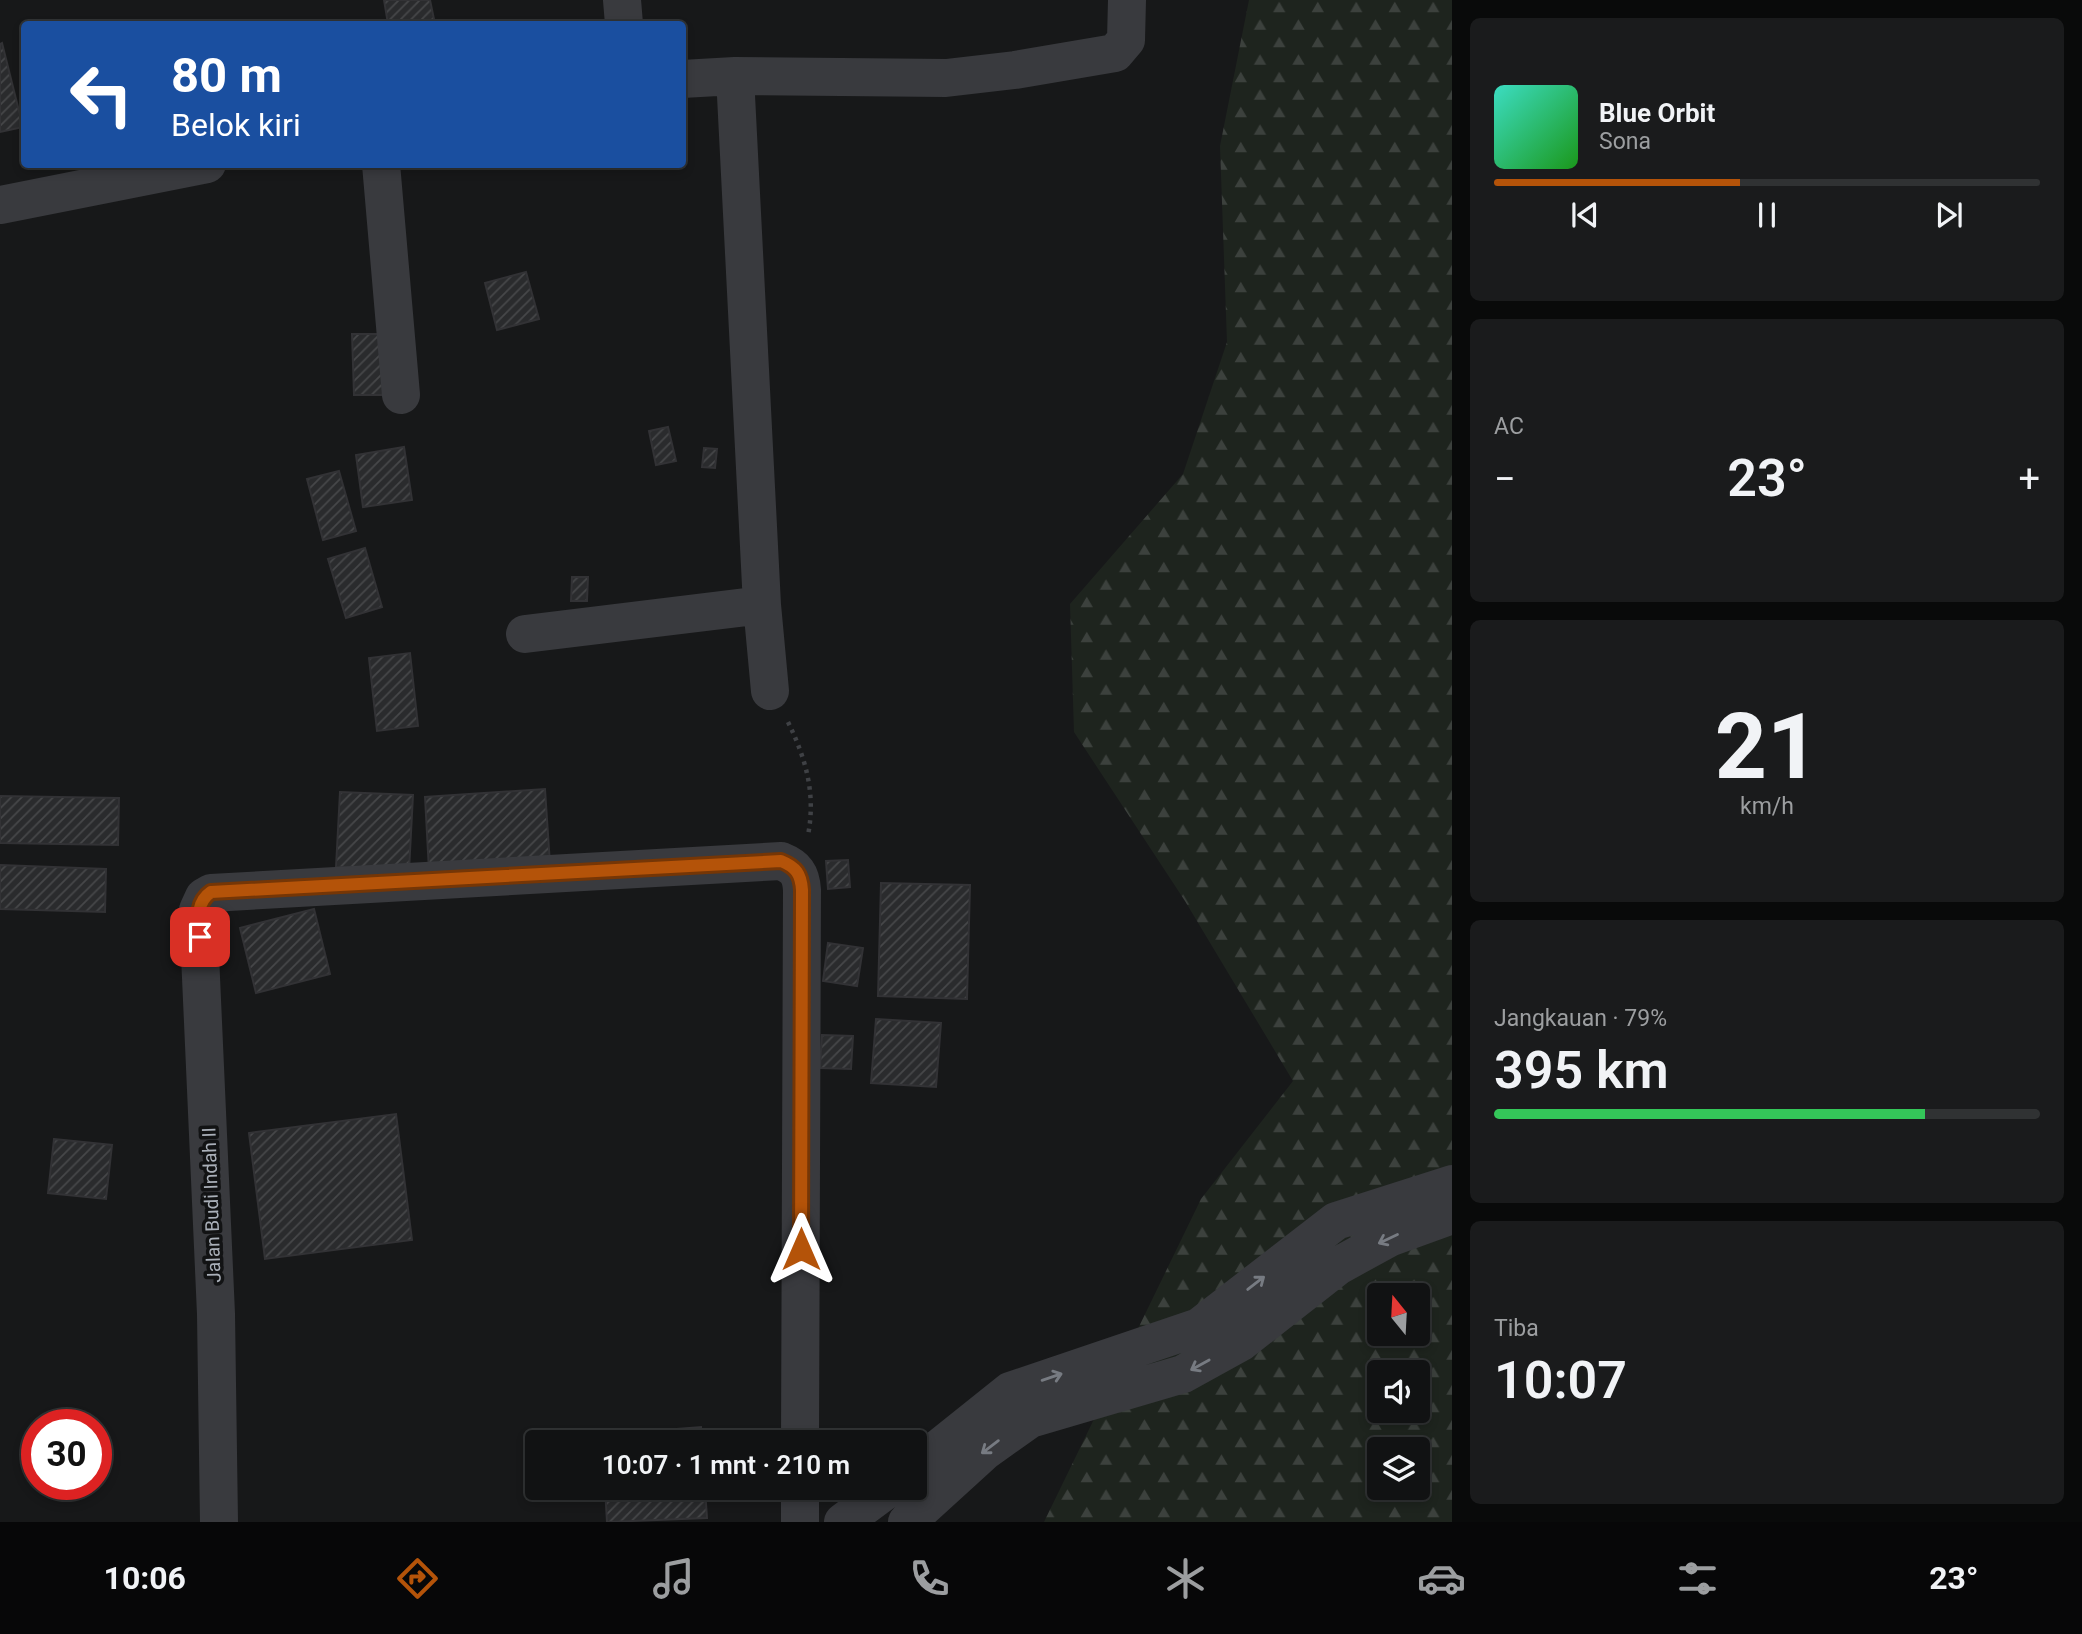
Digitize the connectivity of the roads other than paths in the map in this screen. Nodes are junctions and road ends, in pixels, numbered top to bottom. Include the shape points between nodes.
1 (622, 0) edge
2 (1127, 0) edge
3 (624, 21) edge
4 (735, 76) junction
5 (686, 79) edge
6 (188, 168) edge
7 (381, 168) edge
8 (0, 205) edge
9 (401, 394) dead end
10 (762, 605) junction
11 (525, 634) dead end
12 (770, 691) road end
13 (1452, 1184) edge
14 (1452, 1215) edge
15 (800, 1430) edge
16 (927, 1457) edge
17 (800, 1500) edge
18 (873, 1500) edge
19 (219, 1522) edge
20 (800, 1522) edge
21 (843, 1522) edge
22 (906, 1522) edge

1 - 3 street
2 - 4 street via 1126,40 1115,53 946,78
4 - 5 street
4 - 10 street
6 - 8 street
7 - 9 street
10 - 11 street
10 - 12 street
16 -> 13 street via 1010,1391 1199,1327 1336,1222
14 -> 22 street via 1389,1238 1338,1266 1241,1342 1183,1374 1030,1419 985,1451
15 - 19 street, Jalan Budi Indah II via 802,890 797,872 781,861 211,892 198,911 216,1314
17 - 20 street
18 - 21 street

